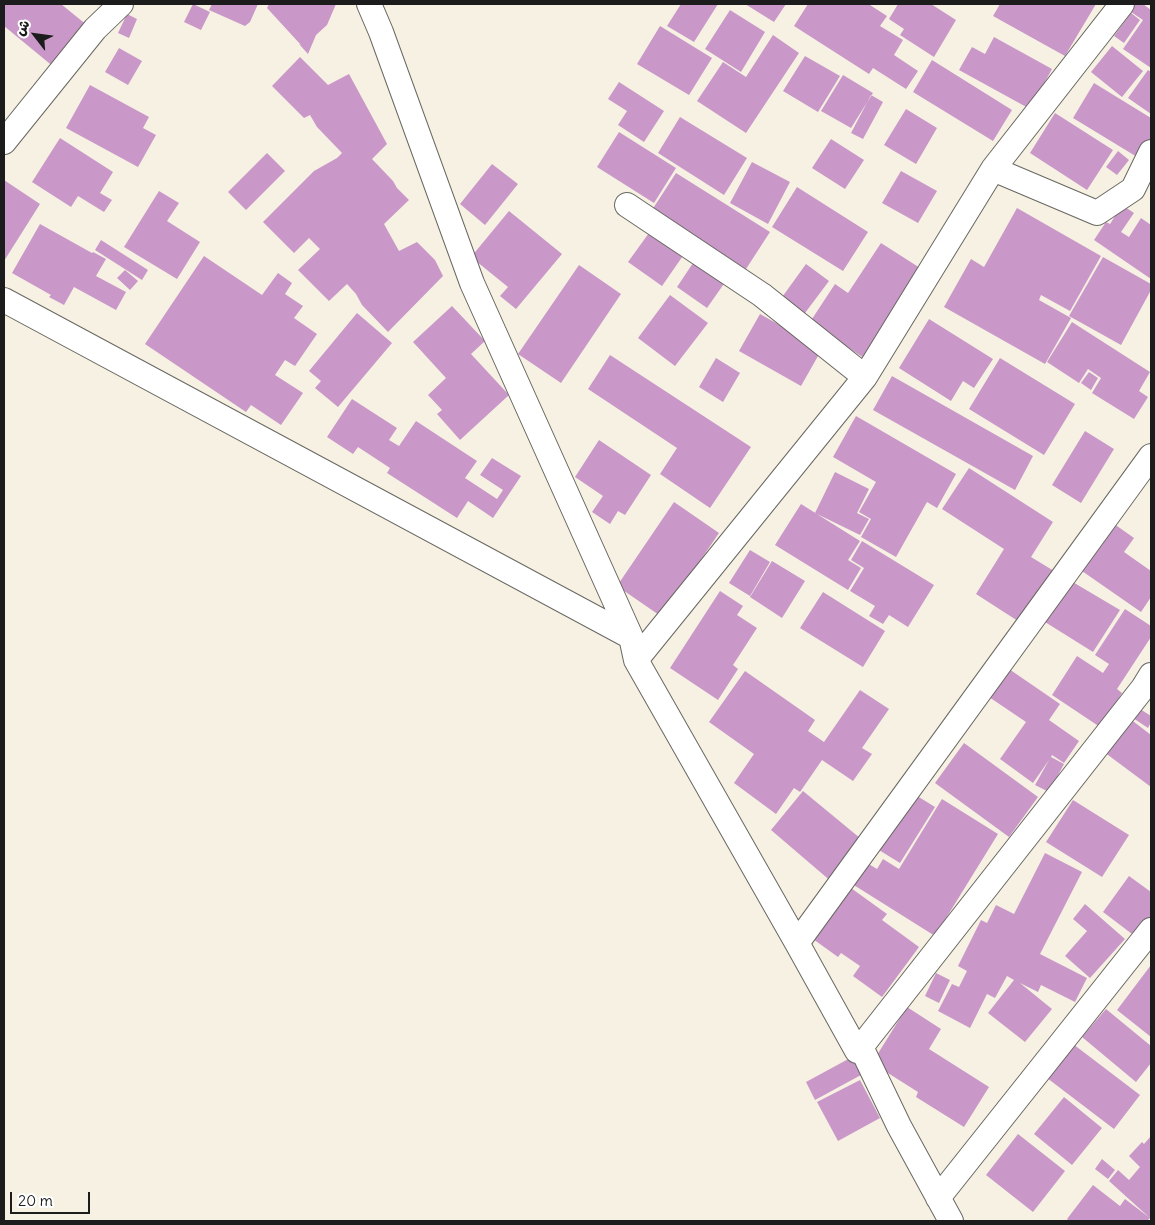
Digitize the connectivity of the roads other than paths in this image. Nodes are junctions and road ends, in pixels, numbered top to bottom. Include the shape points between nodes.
1 (121, 4) edge
2 (369, 4) edge
3 (1122, 4) edge
4 (4, 142) edge
5 (1151, 152) edge
6 (993, 170) junction
7 (627, 205) dead end
8 (4, 300) edge
9 (865, 377) junction
10 (1151, 456) edge
11 (631, 637) junction
12 (636, 660) junction
13 (1151, 676) edge
14 (1151, 930) edge
15 (797, 943) junction
16 (861, 1047) junction
17 (938, 1198) junction
18 (951, 1221) edge

1 - 4 street via 95,29
2 - 11 street via 472,283
3 - 6 street
5 - 6 street via 1132,189 1097,213
6 - 9 street
7 - 9 street via 762,295
8 - 11 street
9 - 12 street
10 - 15 street
11 - 12 street
12 - 15 street
13 - 16 street
14 - 17 street
15 - 16 street via 857,1051
16 - 17 street
17 - 18 street

